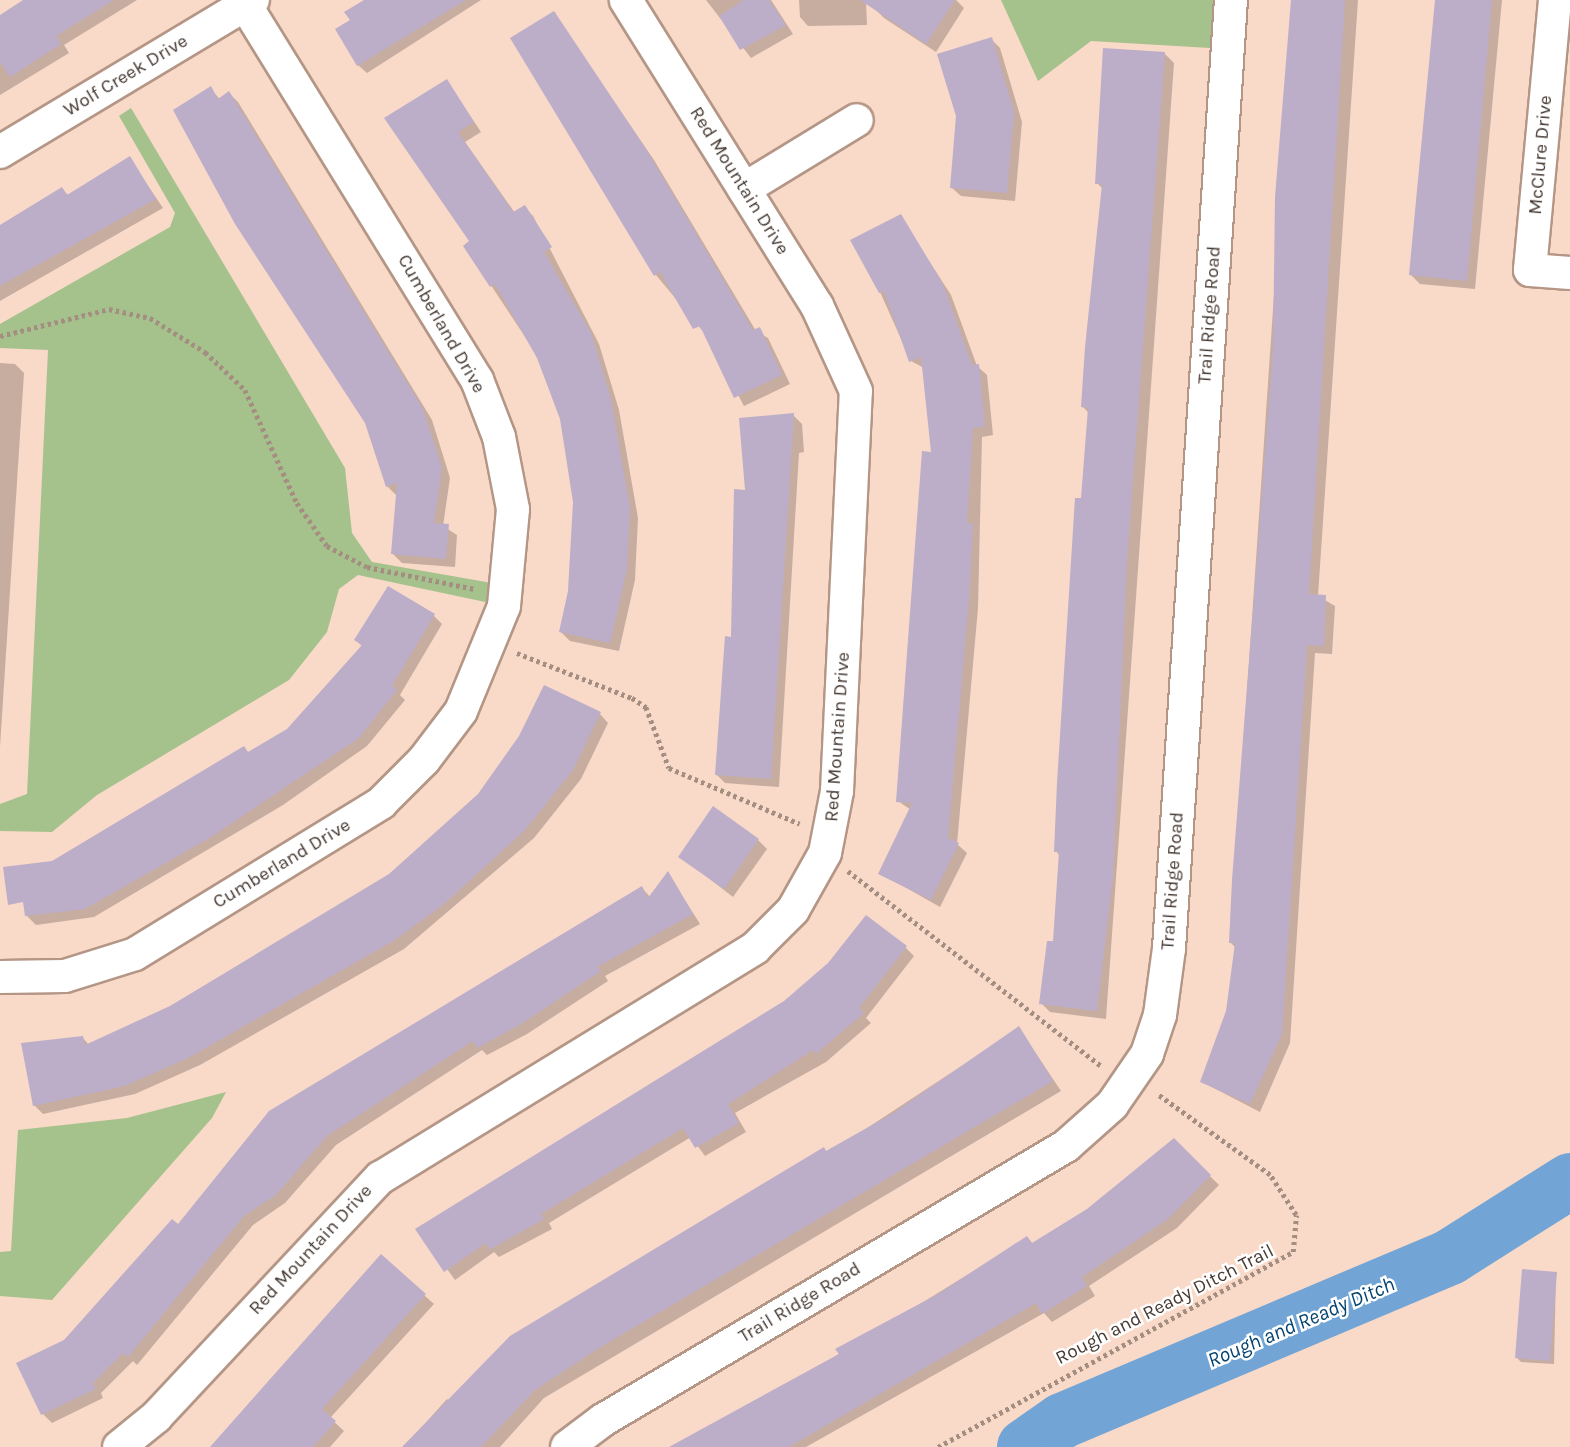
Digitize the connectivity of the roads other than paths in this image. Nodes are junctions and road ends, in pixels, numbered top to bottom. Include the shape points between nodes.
1 (626, 0) edge
2 (1231, 0) edge
3 (1556, 0) edge
4 (249, 3) edge
5 (857, 120) dead end
6 (0, 152) edge
7 (744, 189) junction
8 (1570, 273) edge
9 (0, 977) edge
10 (119, 1447) edge
11 (567, 1447) edge

1 - 7 street, Red Mountain Drive
2 - 11 street, Trail Ridge Road via 1169,948 1157,1029 1130,1081 1066,1146 603,1420
3 - 8 street, McClure Drive via 1530,270
4 - 6 street, Wolf Creek Drive
4 - 9 street, Cumberland Drive via 477,380 510,489 507,595 493,643 445,736 381,803 109,966 65,976
5 - 7 street
7 - 10 street, Red Mountain Drive via 817,306 856,391 828,845 793,910 755,948 380,1178 156,1418

